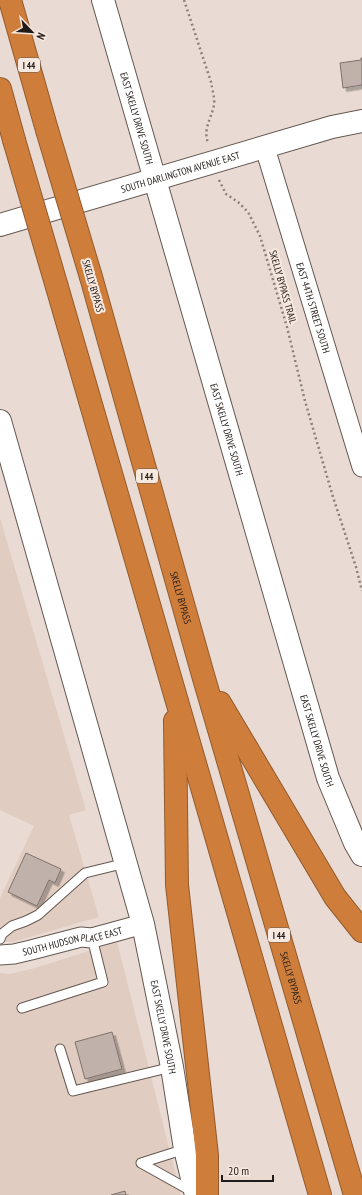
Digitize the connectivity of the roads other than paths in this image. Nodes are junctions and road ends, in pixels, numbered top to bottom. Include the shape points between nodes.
1 (10, 0) edge
2 (103, 0) edge
3 (0, 90) edge
4 (362, 121) edge
5 (265, 148) junction
6 (155, 179) junction
7 (0, 225) edge
8 (0, 421) edge
9 (358, 441) edge
10 (362, 467) edge
11 (203, 675) junction
12 (175, 694) junction
13 (362, 856) edge
14 (126, 863) junction
15 (143, 924) junction
16 (362, 931) edge
17 (92, 938) junction
18 (0, 939) edge
19 (0, 955) edge
20 (22, 1008) dead end
21 (60, 1049) dead end
22 (172, 1066) junction
23 (185, 1149) junction
24 (200, 1194) edge
25 (320, 1195) edge
26 (355, 1195) edge

1 - 11 highway, SKELLY BYPASS / I 44, bridge
2 - 6 main road, EAST SKELLY DRIVE SOUTH
3 - 12 highway, bridge
4 - 5 main road, SOUTH DARLINGTON AVENUE EAST via 332,127
5 - 6 main road, SOUTH DARLINGTON AVENUE EAST
5 - 9 street, EAST 44TH STREET SOUTH
6 - 7 main road, SOUTH DARLINGTON AVENUE EAST
6 - 13 main road, EAST SKELLY DRIVE SOUTH via 328,778
8 - 14 main road, EAST SKELLY DRIVE SOUTH
9 - 10 street, EAST 44TH STREET SOUTH
11 - 16 highway via 336,897
11 - 26 highway, SKELLY BYPASS / I 44
12 - 24 highway via 177,885 208,1155
12 - 25 highway
14 - 15 main road, EAST SKELLY DRIVE SOUTH
14 - 18 lane via 85,873 38,915 12,926
15 - 17 street, SOUTH HUDSON PLACE EAST
15 - 22 main road, EAST SKELLY DRIVE SOUTH
17 - 19 street, SOUTH HUDSON PLACE EAST via 81,937 14,954
17 - 20 lane via 104,982
21 - 22 lane via 73,1091
22 - 23 main road, EAST SKELLY DRIVE SOUTH
23 - 24 main road, EAST SKELLY DRIVE SOUTH
23 - 24 lane via 141,1163

